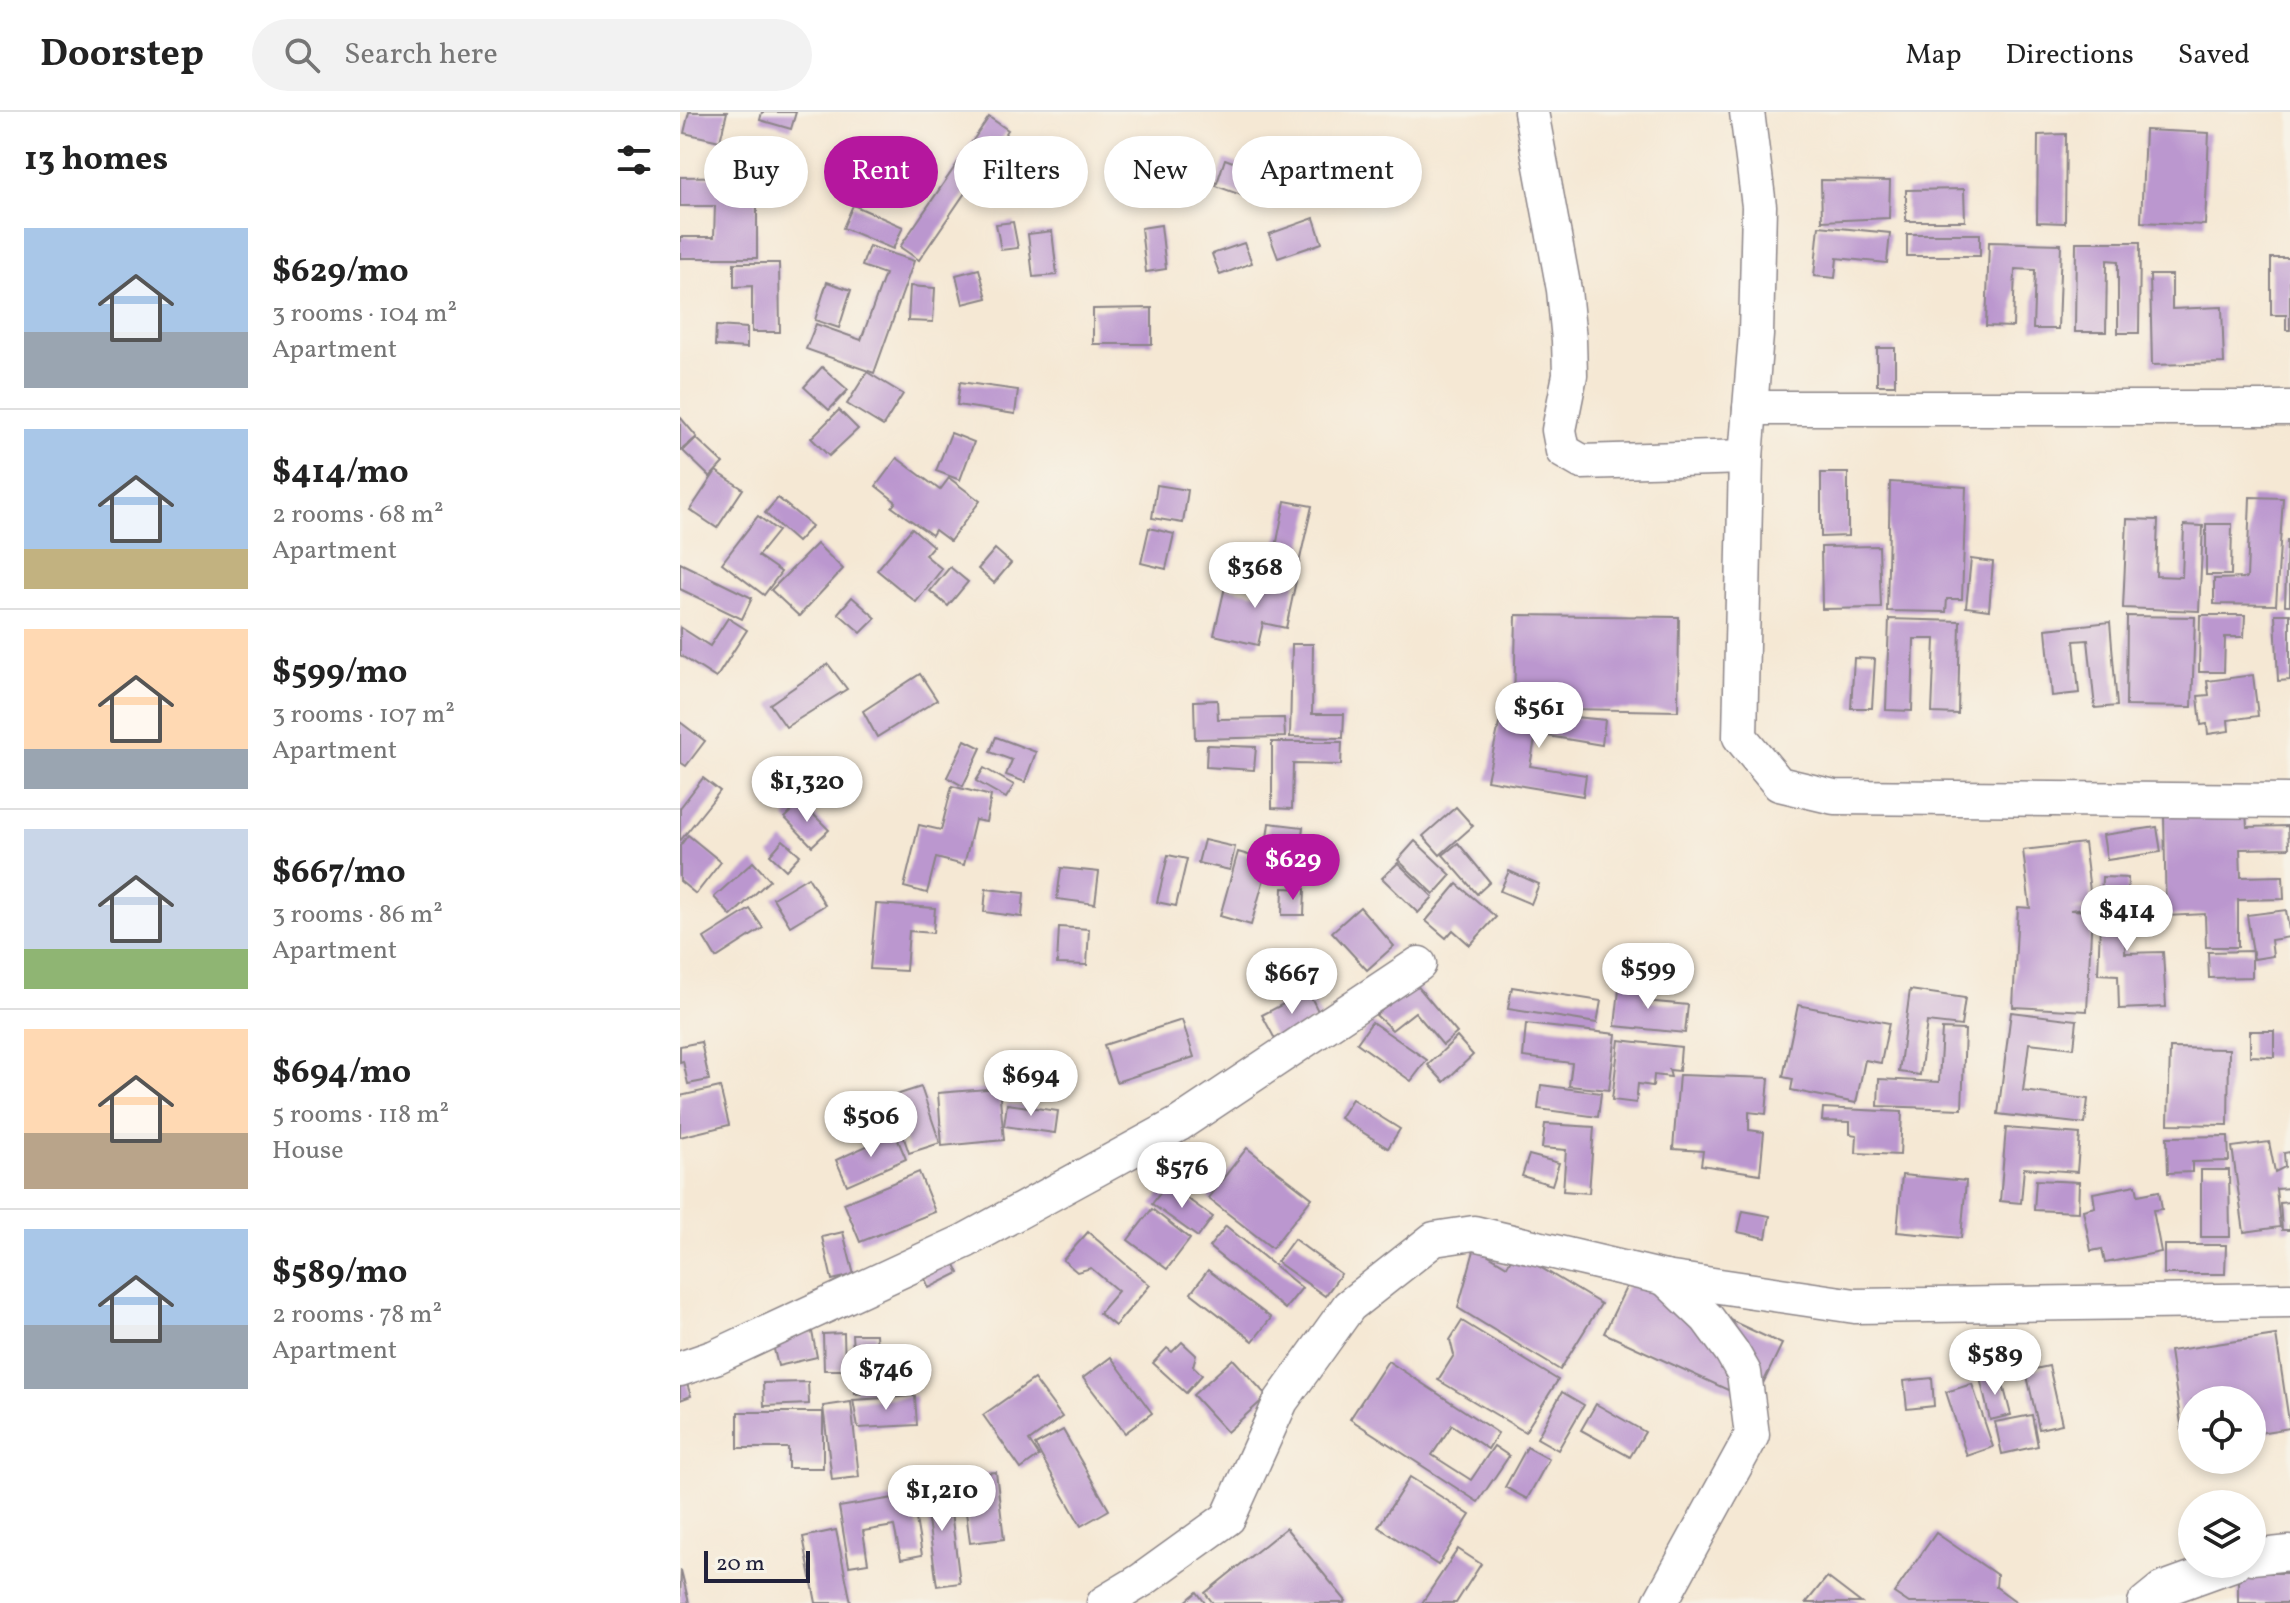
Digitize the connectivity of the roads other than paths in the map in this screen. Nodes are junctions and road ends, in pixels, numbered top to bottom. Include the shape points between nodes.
1 (1531, 112) edge
2 (1747, 112) edge
3 (1750, 408) junction
4 (2290, 408) edge
5 (1746, 457) junction
6 (2290, 801) edge
7 (1419, 964) dead end
8 (1665, 1278) junction
9 (2290, 1300) edge
10 (680, 1369) edge
11 (2290, 1553) edge
12 (2266, 1556) edge
13 (2194, 1578) edge
14 (1104, 1603) edge
15 (1660, 1603) edge
16 (2145, 1603) edge

1 - 5 street via 1568,328 1570,375 1559,430 1563,451 1582,462
2 - 3 street via 1759,206
3 - 4 street
3 - 5 street
5 - 6 street via 1740,737 1779,784 1834,797
7 - 10 street via 1166,1131 965,1241
8 - 9 street via 1855,1306
8 - 14 street via 1474,1233 1434,1239 1349,1306 1281,1401 1228,1518
8 - 15 street via 1707,1318 1744,1373 1752,1435
11 - 12 street
13 - 16 street via 2161,1590

